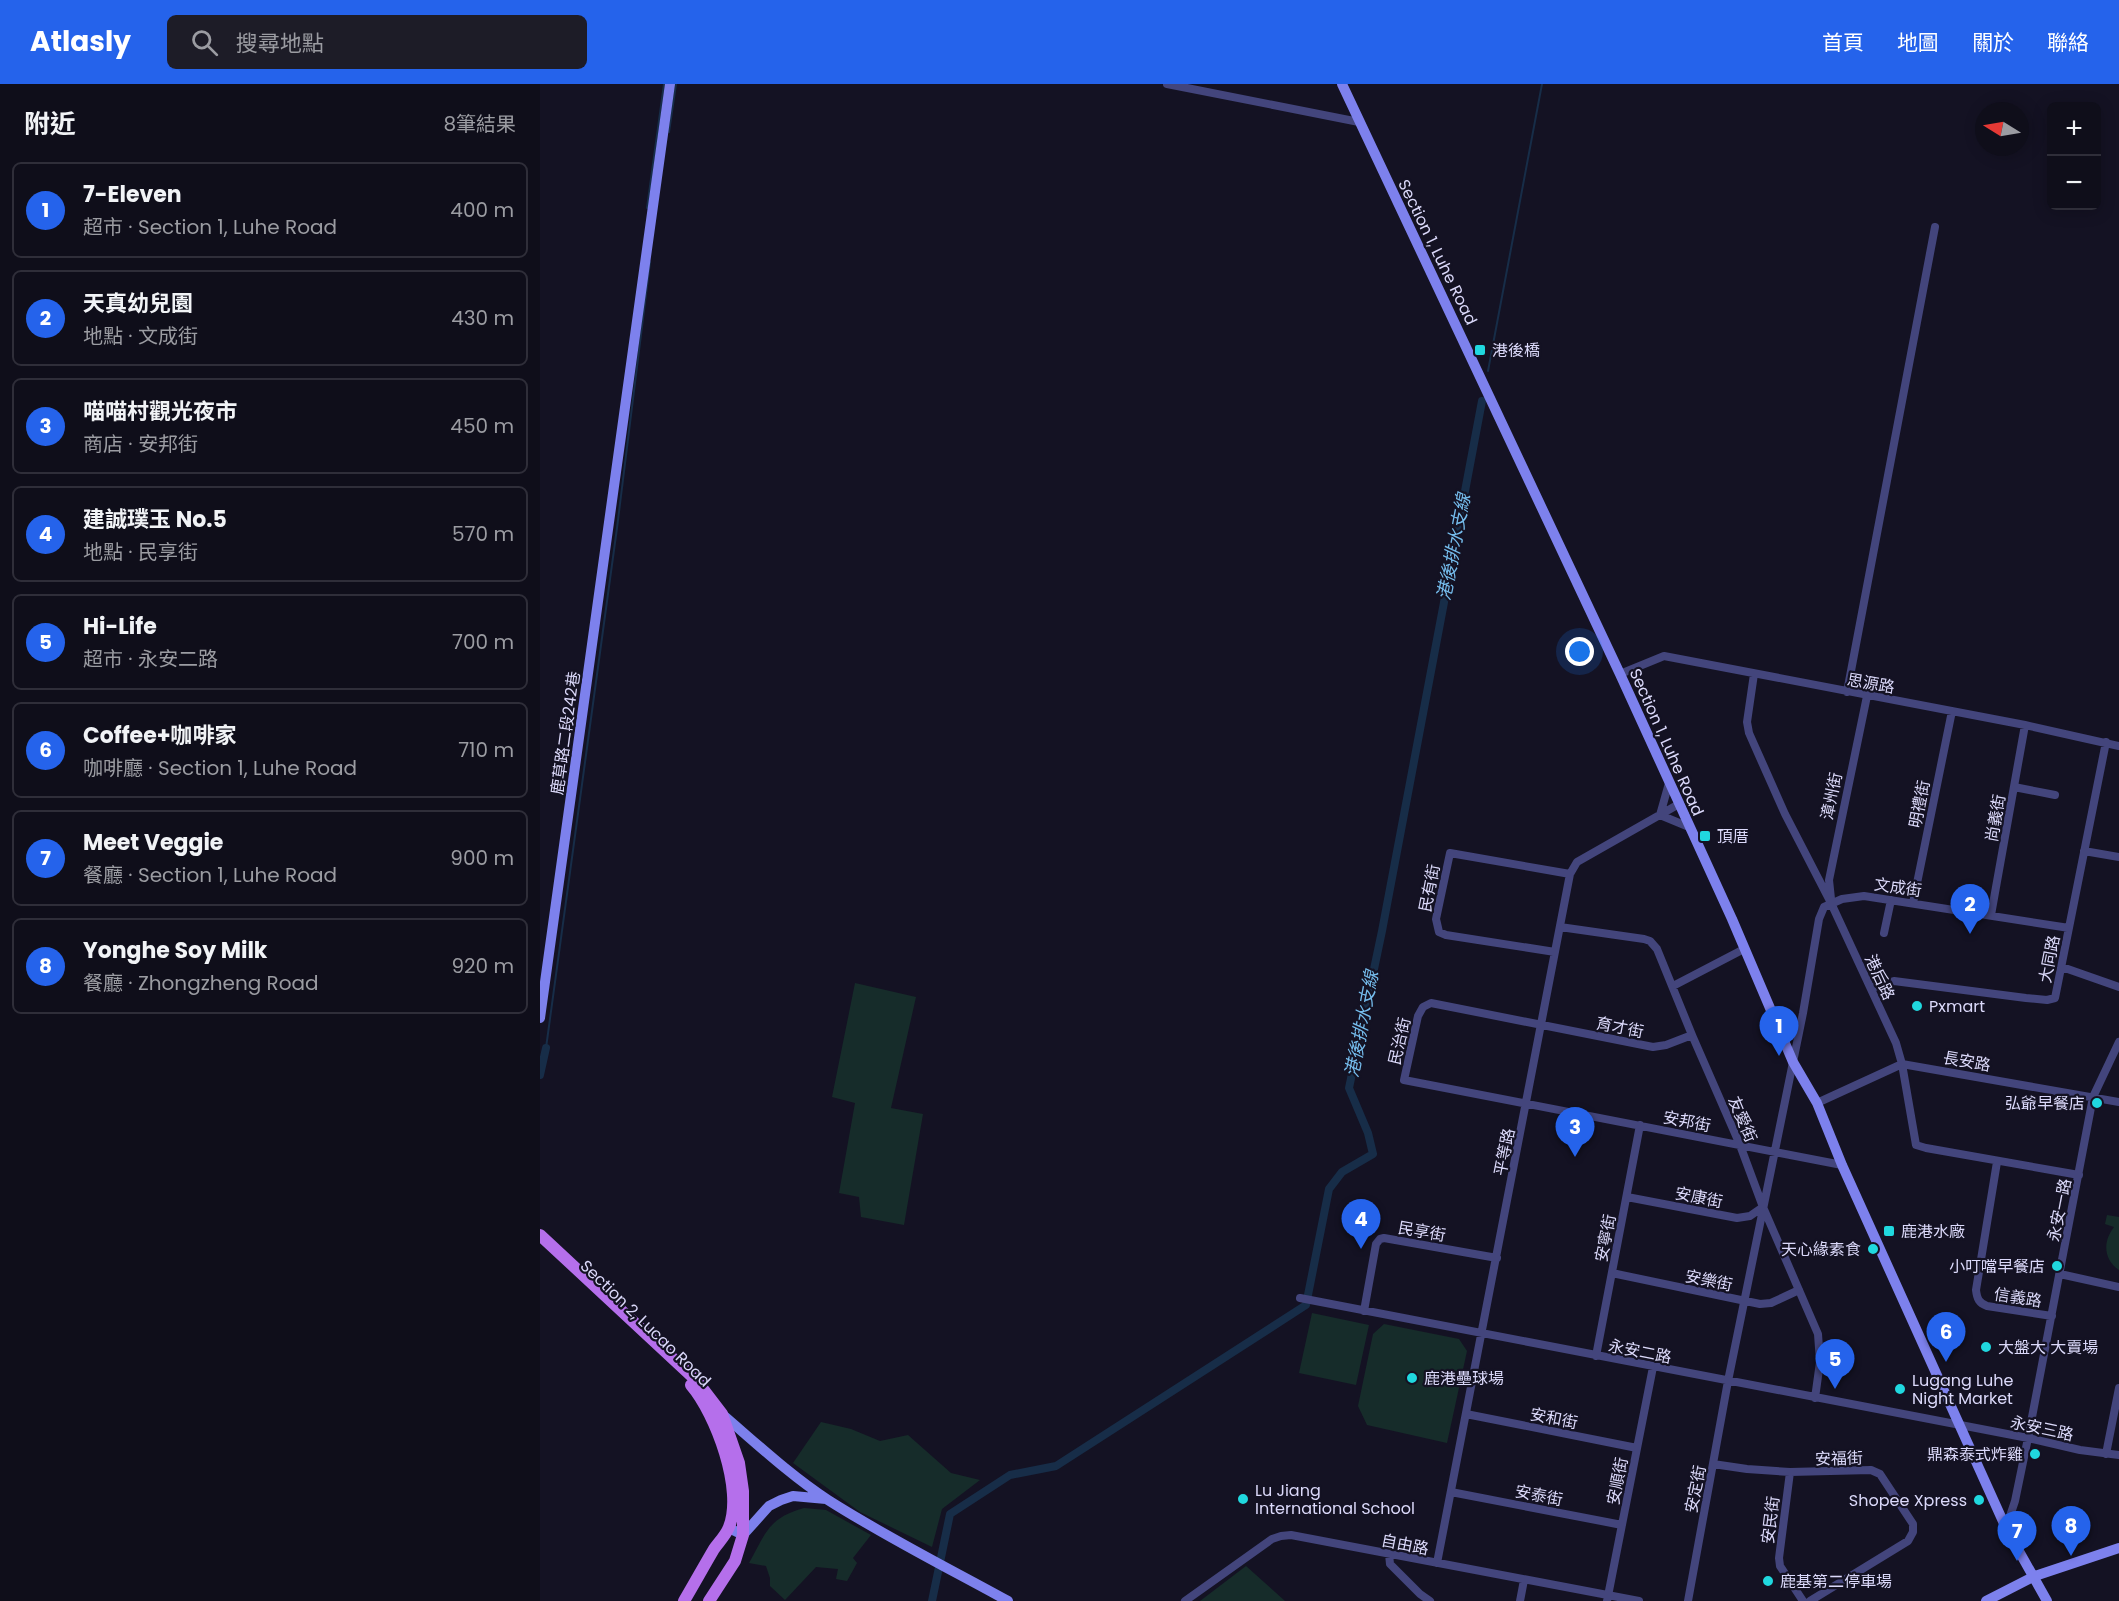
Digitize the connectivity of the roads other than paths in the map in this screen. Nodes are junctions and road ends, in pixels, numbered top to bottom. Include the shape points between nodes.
1 (670, 84) edge
2 (1167, 84) edge
3 (1342, 84) edge
4 (1359, 122) junction
5 (1935, 227) dead end
6 (1620, 674) junction
7 (1754, 674) junction
8 (1847, 692) junction
9 (1868, 696) junction
10 (1952, 711) junction
11 (2025, 725) junction
12 (2106, 742) junction
13 (2119, 746) edge
14 (1669, 783) junction
15 (2014, 788) junction
16 (2055, 795) dead end
17 (1679, 804) junction
18 (1660, 815) junction
19 (1689, 826) junction
20 (2084, 851) junction
21 (2119, 857) edge
22 (1570, 874) junction
23 (1891, 900) junction
24 (1831, 903) junction
25 (1913, 903) junction
26 (1991, 915) junction
27 (1560, 927) junction
28 (2069, 928) junction
29 (1884, 933) dead end
30 (1744, 949) junction
31 (1555, 952) junction
32 (2062, 967) junction
33 (1673, 986) junction
34 (2119, 987) edge
35 (1872, 988) junction
36 (540, 1018) edge
37 (1542, 1025) junction
38 (1692, 1035) junction
39 (2119, 1042) edge
40 (1793, 1062) junction
41 (1902, 1064) junction
42 (2093, 1097) junction
43 (2119, 1102) edge
44 (1527, 1103) junction
45 (1817, 1103) junction
46 (1640, 1125) junction
47 (1740, 1145) junction
48 (1774, 1152) junction
49 (1997, 1162) junction
50 (1842, 1165) junction
51 (2079, 1175) junction
52 (1626, 1197) junction
53 (1763, 1207) junction
54 (540, 1235) edge
55 (540, 1246) edge
56 (1497, 1258) junction
57 (1612, 1273) junction
58 (2060, 1274) junction
59 (2119, 1287) edge
60 (1799, 1290) junction
61 (1300, 1298) dead end
62 (1744, 1301) junction
63 (1364, 1311) junction
64 (2052, 1316) junction
65 (1482, 1334) junction
66 (1596, 1356) junction
67 (1653, 1367) junction
68 (1728, 1381) junction
69 (2119, 1388) edge
70 (1815, 1398) junction
71 (1466, 1414) junction
72 (718, 1418) junction
73 (1959, 1426) junction
74 (2028, 1438) junction
75 (1637, 1448) junction
76 (2106, 1454) junction
77 (2119, 1455) edge
78 (1713, 1464) junction
79 (1790, 1472) junction
80 (1451, 1492) junction
81 (827, 1500) junction
82 (1622, 1525) junction
83 (729, 1528) junction
84 (2006, 1528) junction
85 (743, 1535) junction
86 (2119, 1548) edge
87 (1389, 1554) junction
88 (1437, 1563) junction
89 (2035, 1576) junction
90 (1524, 1580) junction
91 (1608, 1598) edge
92 (684, 1601) edge
93 (709, 1601) edge
94 (1008, 1601) edge
95 (1185, 1601) edge
96 (1430, 1601) edge
97 (1520, 1601) edge
98 (1639, 1601) edge
99 (1688, 1601) edge
100 (1803, 1601) edge
101 (1810, 1601) edge
102 (1986, 1601) edge
103 (2047, 1601) edge

1 - 36 main road, 鹿草路二段242巷
2 - 4 street
3 - 4 main road, Section 1, Luhe Road
4 - 6 main road, Section 1, Luhe Road
5 - 8 street
6 - 7 street, 思源路 via 1664,656
6 - 14 main road, Section 1, Luhe Road
7 - 8 street, 思源路
7 - 24 street, 港后路 via 1749,734
8 - 9 street, 思源路
9 - 10 street, 思源路
9 - 24 street, 漳州街 via 1829,880
10 - 11 street, 思源路
10 - 25 street, 明禮街
11 - 12 street, 思源路
11 - 15 street, 尚義街
12 - 13 street, 思源路
12 - 20 street, 大同路
14 - 17 main road, Section 1, Luhe Road
14 - 18 street
15 - 16 street
15 - 26 street, 尚義街
17 - 18 street
17 - 19 main road, Section 1, Luhe Road
18 - 19 street
18 - 22 street via 1577,862
19 - 30 main road, Section 1, Luhe Road
20 - 21 street
20 - 28 street, 大同路
22 - 27 street, 平等路
22 - 31 street, 民有街 via 1450,854 1436,919 1439,932 1446,935
23 - 24 street, 文成街 via 1864,896
23 - 25 street, 文成街
23 - 29 street
24 - 35 street, 港后路
24 - 40 street, 安定街 via 1824,907 1819,919
25 - 26 street, 文成街
26 - 28 street, 文成街
27 - 31 street, 平等路
27 - 33 street, 友愛街 via 1650,941
28 - 32 street, 大同路
30 - 33 street
30 - 40 main road, Section 1, Luhe Road
31 - 37 street, 平等路
32 - 34 street
32 - 35 street, 大同路 via 2055,998 2047,1000 1894,981
33 - 38 street, 友愛街
35 - 41 street, 港后路
37 - 38 street, 育才街 via 1653,1047
37 - 44 street, 平等路
37 - 44 street, 民治街 via 1440,1003 1426,1004 1418,1016 1404,1080
38 - 47 street, 友愛街
39 - 42 street, 永安一路
40 - 45 main road, Section 1, Luhe Road
40 - 48 street, 安定街
41 - 42 street, 長安路
41 - 45 street
41 - 49 street, 港后路 via 1916,1144
42 - 43 street, 長安路
42 - 51 street, 永安一路
44 - 46 street, 安邦街
44 - 56 street, 平等路
45 - 50 main road, Section 1, Luhe Road
46 - 47 street, 安邦街
46 - 52 street, 安寧街
47 - 48 street, 安邦街
47 - 53 street, 友愛街
48 - 50 street, 安邦街
48 - 53 street, 安定街
49 - 51 street, 港后路
49 - 64 street, 信義路 via 1977,1299 1987,1306
50 - 73 main road, Section 1, Luhe Road
51 - 58 street, 永安一路
52 - 53 street, 安康街 via 1737,1218 1750,1216
52 - 57 street, 安寧街
53 - 60 street, 友愛街
53 - 62 street, 安定街
54 - 72 main road, Section 2, Lucao Road via 696,1380
55 - 72 main road, Section 2, Lucao Road via 692,1386
56 - 63 street, 民享街 via 1380,1239
56 - 65 street, 平等路
57 - 62 street, 安樂街
57 - 66 street, 安寧街
58 - 59 street
58 - 64 street, 永安一路
60 - 62 street, 安樂街 via 1771,1303
60 - 70 street, 友愛街 via 1819,1340
61 - 63 street, 永安二路
62 - 68 street, 安定街
63 - 65 street, 永安二路
64 - 74 street, 永安一路
65 - 66 street, 永安二路
65 - 71 street, 平等路
66 - 67 street, 永安二路
67 - 68 street, 永安二路
67 - 75 street, 安順街
68 - 70 street, 永安二路
68 - 78 street, 安定街
69 - 76 street
70 - 73 street, 永安二路
71 - 75 street, 安和街
71 - 80 street, 平等路
72 - 81 main road, Section 2, Lucao Road
72 - 83 main road via 732,1484
72 - 85 main road via 739,1463
73 - 74 street, 永安三路
73 - 84 main road, Section 1, Luhe Road
74 - 76 street, 永安三路
74 - 84 street, 永安一路
75 - 82 street, 安順街
76 - 77 street, 永安三路
78 - 79 street, 安福街
78 - 99 street, 安定街
79 - 100 street, 安民街 via 1779,1558 1780,1566
79 - 101 street, 安福街 via 1871,1470 1880,1474 1913,1524 1908,1541
80 - 82 street, 安泰街
80 - 88 street, 平等路
81 - 85 main road via 793,1496 781,1500 769,1506
81 - 94 main road, Section 2, Lucao Road
82 - 91 street, 安順街
83 - 85 main road
83 - 92 main road
84 - 89 main road, Section 1, Luhe Road
85 - 93 main road via 735,1561
86 - 89 main road
87 - 88 street, 自由路
87 - 95 street, 自由路 via 1281,1536
87 - 96 street via 1390,1564
88 - 90 street, 自由路
89 - 102 main road
89 - 103 main road, Section 1, Luhe Road
90 - 91 street, 自由路
90 - 97 street
91 - 98 street, 自由路

